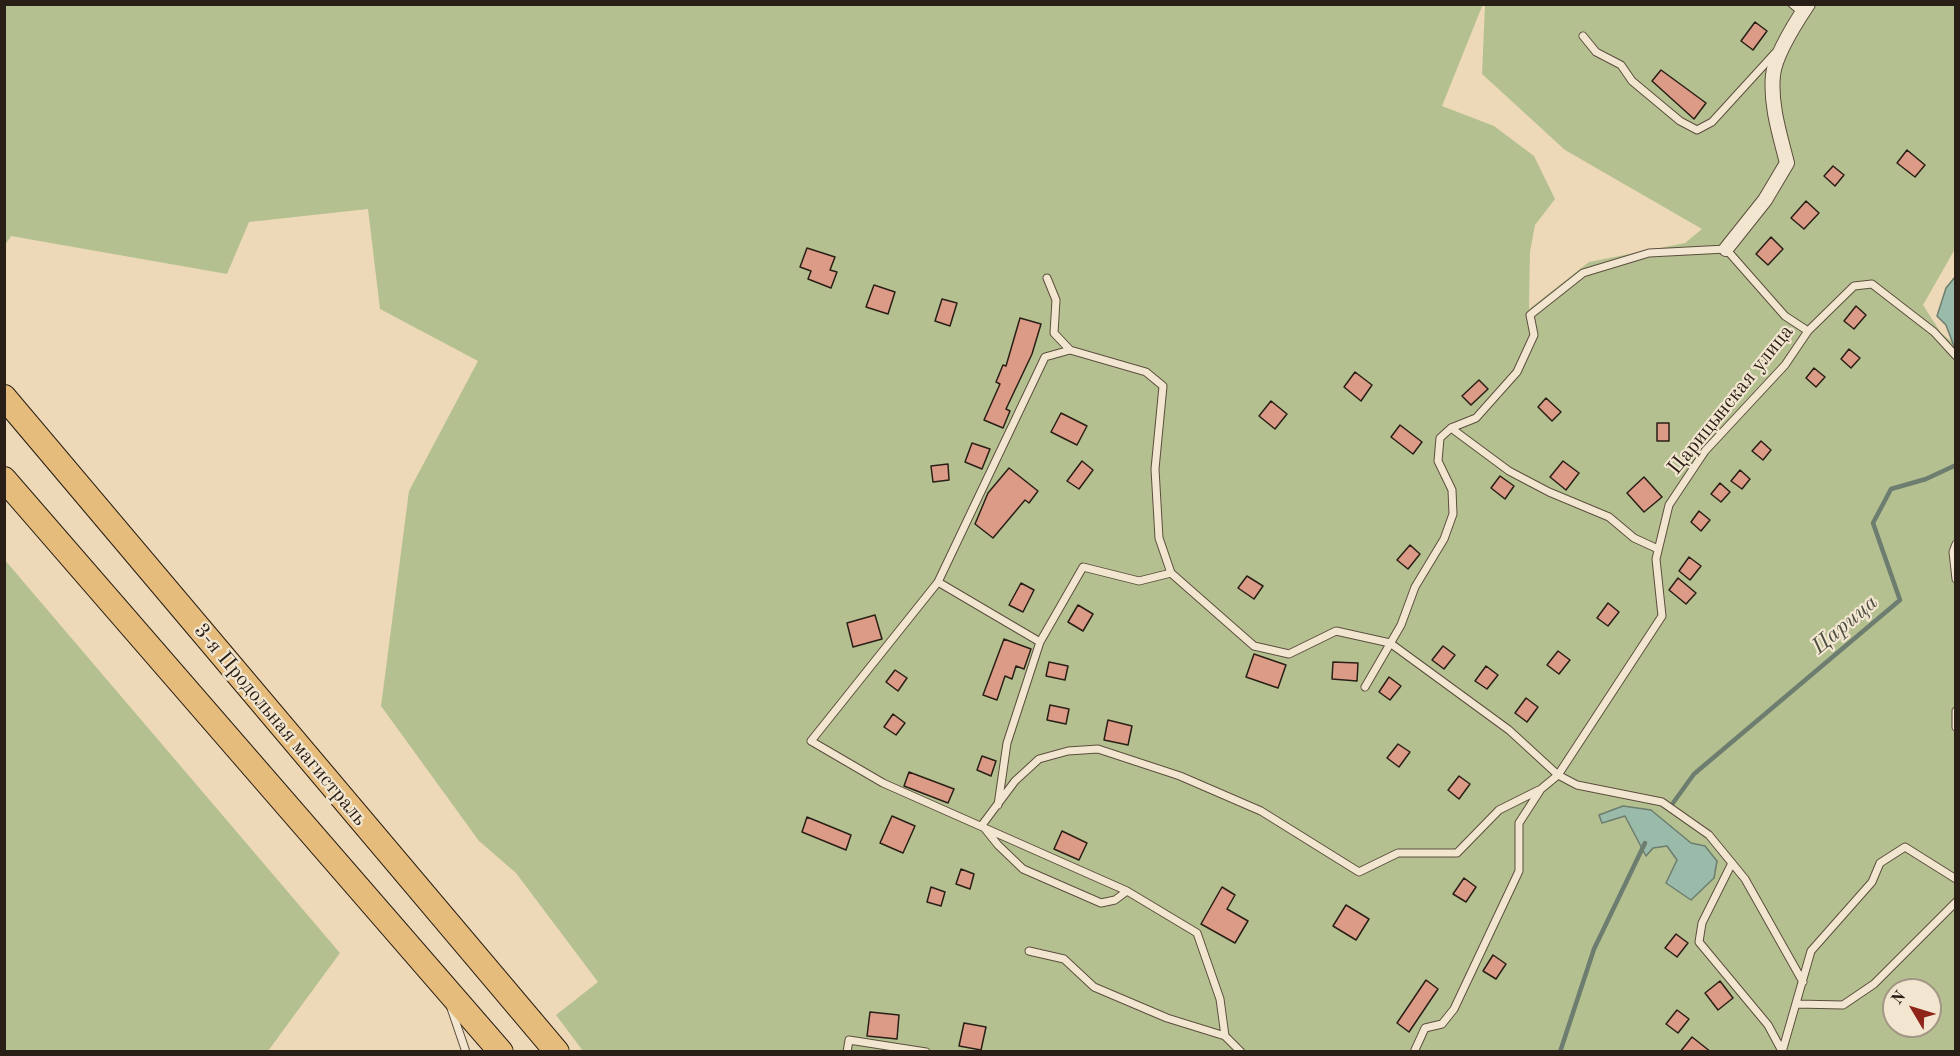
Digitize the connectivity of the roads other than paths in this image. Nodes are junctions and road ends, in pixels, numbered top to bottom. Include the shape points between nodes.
1 (1801, 7) edge
2 (1583, 36) dead end
3 (1787, 40) junction
4 (1726, 249) junction
5 (1047, 278) dead end
6 (1808, 331) junction
7 (1070, 350) junction
8 (1956, 356) edge
9 (4, 397) edge
10 (1450, 428) junction
11 (4, 478) edge
12 (1956, 544) edge
13 (1658, 549) junction
14 (1171, 573) junction
15 (1956, 579) edge
16 (938, 582) junction
17 (1040, 642) junction
18 (1389, 643) junction
19 (1365, 687) dead end
20 (1956, 711) edge
21 (1955, 722) edge
22 (1558, 775) junction
23 (1541, 789) junction
24 (997, 807) junction
25 (982, 825) junction
26 (1732, 863) junction
27 (1956, 879) edge
28 (1127, 891) junction
29 (1956, 902) edge
30 (1029, 951) dead end
31 (441, 980) junction
32 (1803, 982) junction
33 (1796, 1004) junction
34 (1225, 1036) junction
35 (1782, 1051) edge
36 (466, 1052) edge
37 (501, 1052) edge
38 (557, 1052) edge
39 (847, 1052) edge
40 (926, 1052) edge
41 (1241, 1052) edge
42 (1414, 1052) edge

1 - 3 street
2 - 3 lane via 1596,52 1621,65 1632,81 1680,121 1697,130 1712,122
3 - 4 street via 1773,74 1775,117 1787,163 1765,200
4 - 6 lane via 1785,316
4 - 10 lane via 1649,254 1583,273 1530,315 1534,335 1517,372 1476,418
5 - 7 lane via 1056,300 1054,333
6 - 8 lane, Царицынская улица via 1854,286 1872,284 1934,332
6 - 13 lane, Царицынская улица via 1785,365 1705,451 1669,505
7 - 14 lane via 1146,372 1163,387 1155,469 1159,538
7 - 16 lane via 1045,357
9 - 38 highway, 3-я Продольная магистраль
10 - 13 lane via 1509,471 1610,517 1634,538
10 - 18 lane via 1440,438 1438,461 1452,490 1453,514 1444,539 1415,587 1401,625
11 - 31 highway
12 - 15 lane
13 - 22 lane, Царицынская улица via 1662,616
14 - 17 lane via 1138,580 1083,567
14 - 18 lane via 1254,646 1289,654 1336,631
16 - 17 lane
16 - 25 lane via 811,741 883,783
17 - 24 lane via 1007,743
18 - 19 lane
18 - 22 lane via 1509,730
20 - 21 lane
22 - 23 lane, Царицынская улица
22 - 26 lane via 1577,785 1662,802 1709,835
23 - 24 lane via 1499,810 1457,853 1398,854 1359,872 1261,811 1180,776 1098,749 1068,751 1039,759 1015,781
23 - 42 lane via 1519,823 1519,871 1454,1009 1442,1024 1425,1028
24 - 25 lane
25 - 28 lane
25 - 28 lane via 1023,869 1101,903 1115,900
26 - 32 lane
26 - 35 lane via 1702,923 1699,942 1768,1025
27 - 32 lane via 1905,847 1880,863 1872,882 1811,951
28 - 34 lane via 1197,933 1220,999
29 - 33 lane via 1874,984 1843,1005
30 - 34 lane via 1064,959 1094,987 1167,1018
31 - 36 lane
31 - 37 highway
32 - 33 lane
33 - 35 lane
34 - 41 lane
39 - 40 lane via 849,1040

